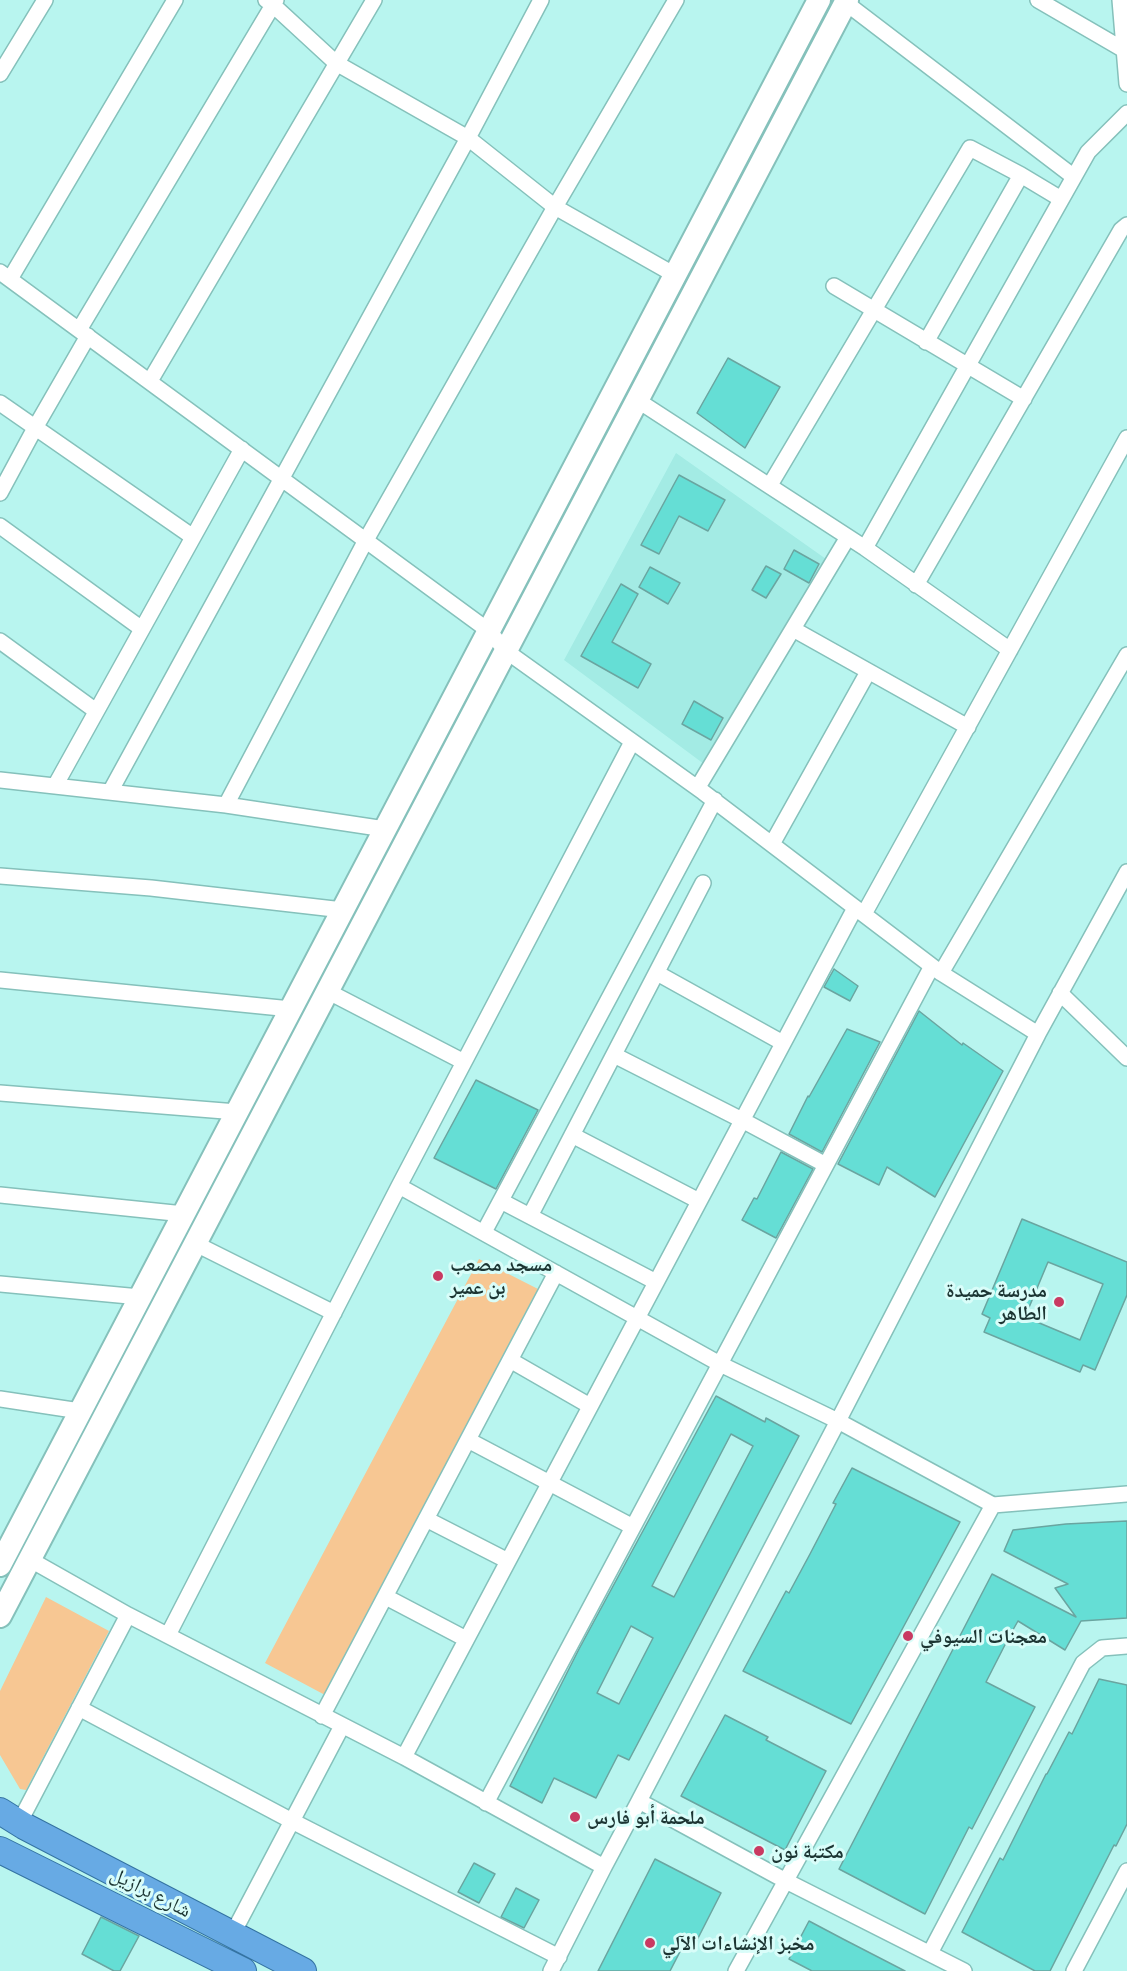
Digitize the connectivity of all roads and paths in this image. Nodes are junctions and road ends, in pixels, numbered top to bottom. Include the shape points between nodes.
1 (45, 0) edge
2 (176, 0) edge
3 (374, 0) edge
4 (541, 0) edge
5 (676, 0) edge
6 (819, 0) edge
7 (1038, 0) edge
8 (1120, 0) edge
9 (846, 1) edge
10 (272, 2) edge
11 (1124, 50) junction
12 (336, 63) junction
13 (0, 74) edge
14 (1127, 84) edge
15 (1127, 113) edge
16 (468, 138) junction
17 (1021, 175) junction
18 (1074, 177) junction
19 (1061, 199) junction
20 (555, 207) junction
21 (1127, 225) edge
22 (5, 275) edge
23 (675, 275) junction
24 (834, 286) dead end
25 (874, 311) junction
26 (84, 333) junction
27 (926, 342) junction
28 (967, 366) junction
29 (150, 381) junction
30 (1024, 399) junction
31 (637, 400) junction
32 (0, 404) edge
33 (35, 428) junction
34 (1127, 438) edge
35 (242, 449) junction
36 (282, 478) junction
37 (770, 485) junction
38 (0, 493) edge
39 (0, 526) edge
40 (193, 537) junction
41 (848, 537) junction
42 (366, 540) junction
43 (865, 548) junction
44 (916, 585) junction
45 (142, 629) junction
46 (793, 629) junction
47 (489, 631) junction
48 (0, 641) edge
49 (1010, 650) junction
50 (506, 651) junction
51 (1127, 655) edge
52 (868, 672) junction
53 (96, 711) junction
54 (968, 727) junction
55 (632, 742) junction
56 (0, 780) edge
57 (55, 786) junction
58 (698, 788) junction
59 (110, 792) junction
60 (715, 800) junction
61 (226, 805) junction
62 (385, 829) junction
63 (772, 844) junction
64 (1127, 872) edge
65 (0, 876) edge
66 (703, 884) dead end
67 (343, 910) junction
68 (860, 911) junction
69 (937, 970) junction
70 (657, 973) junction
71 (0, 980) edge
72 (327, 991) junction
73 (1060, 993) junction
74 (291, 1009) junction
75 (1038, 1034) junction
76 (783, 1043) junction
77 (614, 1055) junction
78 (1127, 1058) edge
79 (464, 1062) junction
80 (0, 1093) edge
81 (237, 1112) junction
82 (742, 1120) junction
83 (572, 1135) junction
84 (826, 1165) junction
85 (399, 1186) junction
86 (0, 1195) edge
87 (501, 1201) junction
88 (699, 1201) junction
89 (184, 1214) junction
90 (530, 1216) junction
91 (484, 1232) junction
92 (194, 1244) junction
93 (556, 1273) junction
94 (656, 1282) junction
95 (0, 1284) edge
96 (140, 1297) junction
97 (333, 1313) junction
98 (638, 1317) junction
99 (510, 1360) junction
100 (720, 1364) junction
101 (0, 1399) edge
102 (590, 1406) junction
103 (80, 1411) junction
104 (838, 1421) junction
105 (468, 1440) junction
106 (549, 1483) junction
107 (1127, 1494) edge
108 (993, 1505) junction
109 (426, 1519) junction
110 (633, 1527) junction
111 (7, 1536) edge
112 (28, 1559) junction
113 (508, 1561) junction
114 (0, 1565) edge
115 (386, 1597) junction
116 (128, 1615) junction
117 (0, 1616) edge
118 (168, 1635) junction
119 (466, 1639) junction
120 (1127, 1646) edge
121 (79, 1708) junction
122 (322, 1716) junction
123 (342, 1726) junction
124 (404, 1758) junction
125 (639, 1801) junction
126 (486, 1803) junction
127 (9, 1817) edge
128 (292, 1821) junction
129 (0, 1850) edge
130 (604, 1867) junction
131 (1127, 1871) edge
132 (786, 1881) junction
133 (232, 1935) junction
134 (930, 1953) junction
135 (555, 1964) edge
136 (232, 1969) edge
137 (303, 1971) edge
138 (736, 1971) edge
139 (964, 1971) edge
140 (1074, 1971) edge

1 - 13 street
2 - 22 street
3 - 12 street
4 - 16 street
5 - 20 street
6 - 23 main road
7 - 11 street
8 - 11 street
9 - 18 street
9 - 31 main road
10 - 12 street
10 - 26 street
11 - 14 street
12 - 16 street
12 - 29 street
15 - 18 street via 1088,152
16 - 20 street
16 - 36 street
17 - 19 street
17 - 25 street via 970,147
17 - 27 street
18 - 19 street
19 - 28 street
20 - 23 street
20 - 42 street
21 - 30 street
22 - 26 street
23 - 47 main road
24 - 25 street
25 - 27 street
25 - 37 street
26 - 29 street
26 - 33 street
27 - 28 street
28 - 30 street
28 - 43 street
29 - 35 street
30 - 44 street
31 - 37 street
31 - 50 main road
32 - 33 street
33 - 38 street
33 - 40 street
34 - 49 street
35 - 36 street
35 - 40 street
36 - 42 street
36 - 59 street
37 - 41 street
39 - 45 street
40 - 45 street
41 - 43 street
41 - 46 street
42 - 47 street
42 - 61 street
43 - 44 street
44 - 49 street
45 - 53 street
46 - 52 street
46 - 58 street
47 - 50 street
47 - 62 main road
48 - 53 street
49 - 54 street
50 - 55 street
50 - 72 main road
51 - 69 street
52 - 54 street
52 - 63 street
53 - 57 street
54 - 68 street
55 - 58 street
55 - 79 street
56 - 57 street
57 - 59 street
58 - 60 street
59 - 61 street
60 - 63 street
60 - 87 street
61 - 62 street
62 - 67 main road
63 - 68 street
64 - 73 street
65 - 67 street
66 - 70 street
67 - 74 main road
68 - 69 street
68 - 76 street
69 - 75 street
69 - 84 street
70 - 76 street
70 - 77 street
71 - 74 street
72 - 79 street
72 - 92 main road
73 - 75 street
73 - 78 street
74 - 81 main road
75 - 104 street
76 - 82 street
77 - 82 street
77 - 83 street
79 - 85 street
80 - 81 street
81 - 89 main road
82 - 84 street
82 - 88 street
83 - 88 street
83 - 90 street
84 - 100 street
85 - 91 street
85 - 97 street
86 - 89 street
87 - 90 street
87 - 91 street
88 - 94 street
89 - 96 main road
90 - 94 street
91 - 93 street
92 - 97 street
92 - 112 main road
93 - 98 street
93 - 99 street
94 - 98 street
95 - 96 street
96 - 103 main road
97 - 118 street
98 - 100 street
98 - 102 street
99 - 102 street
99 - 105 street
100 - 104 street
100 - 110 street
101 - 103 street
102 - 106 street
103 - 111 main road
104 - 108 street
104 - 125 street
105 - 106 street
105 - 109 street
106 - 110 street
106 - 113 street
107 - 108 street
108 - 132 street
109 - 113 street
109 - 115 street
110 - 126 street
111 - 114 main road
112 - 116 street
112 - 117 main road
113 - 119 street
115 - 119 street
115 - 122 street
116 - 118 street
116 - 121 street
118 - 122 street
119 - 124 street
120 - 134 street via 1102,1648 1083,1663
121 - 127 street
121 - 128 street
122 - 123 street
123 - 124 street
123 - 128 street
124 - 126 street
125 - 130 street
125 - 132 street
126 - 130 street
127 - 133 highway, شارع برازيل
128 - 133 street
128 - 135 street
129 - 136 highway, شارع برازيل
130 - 135 street
131 - 140 street
132 - 134 street
132 - 138 street
133 - 137 highway, شارع برازيل
134 - 139 street

